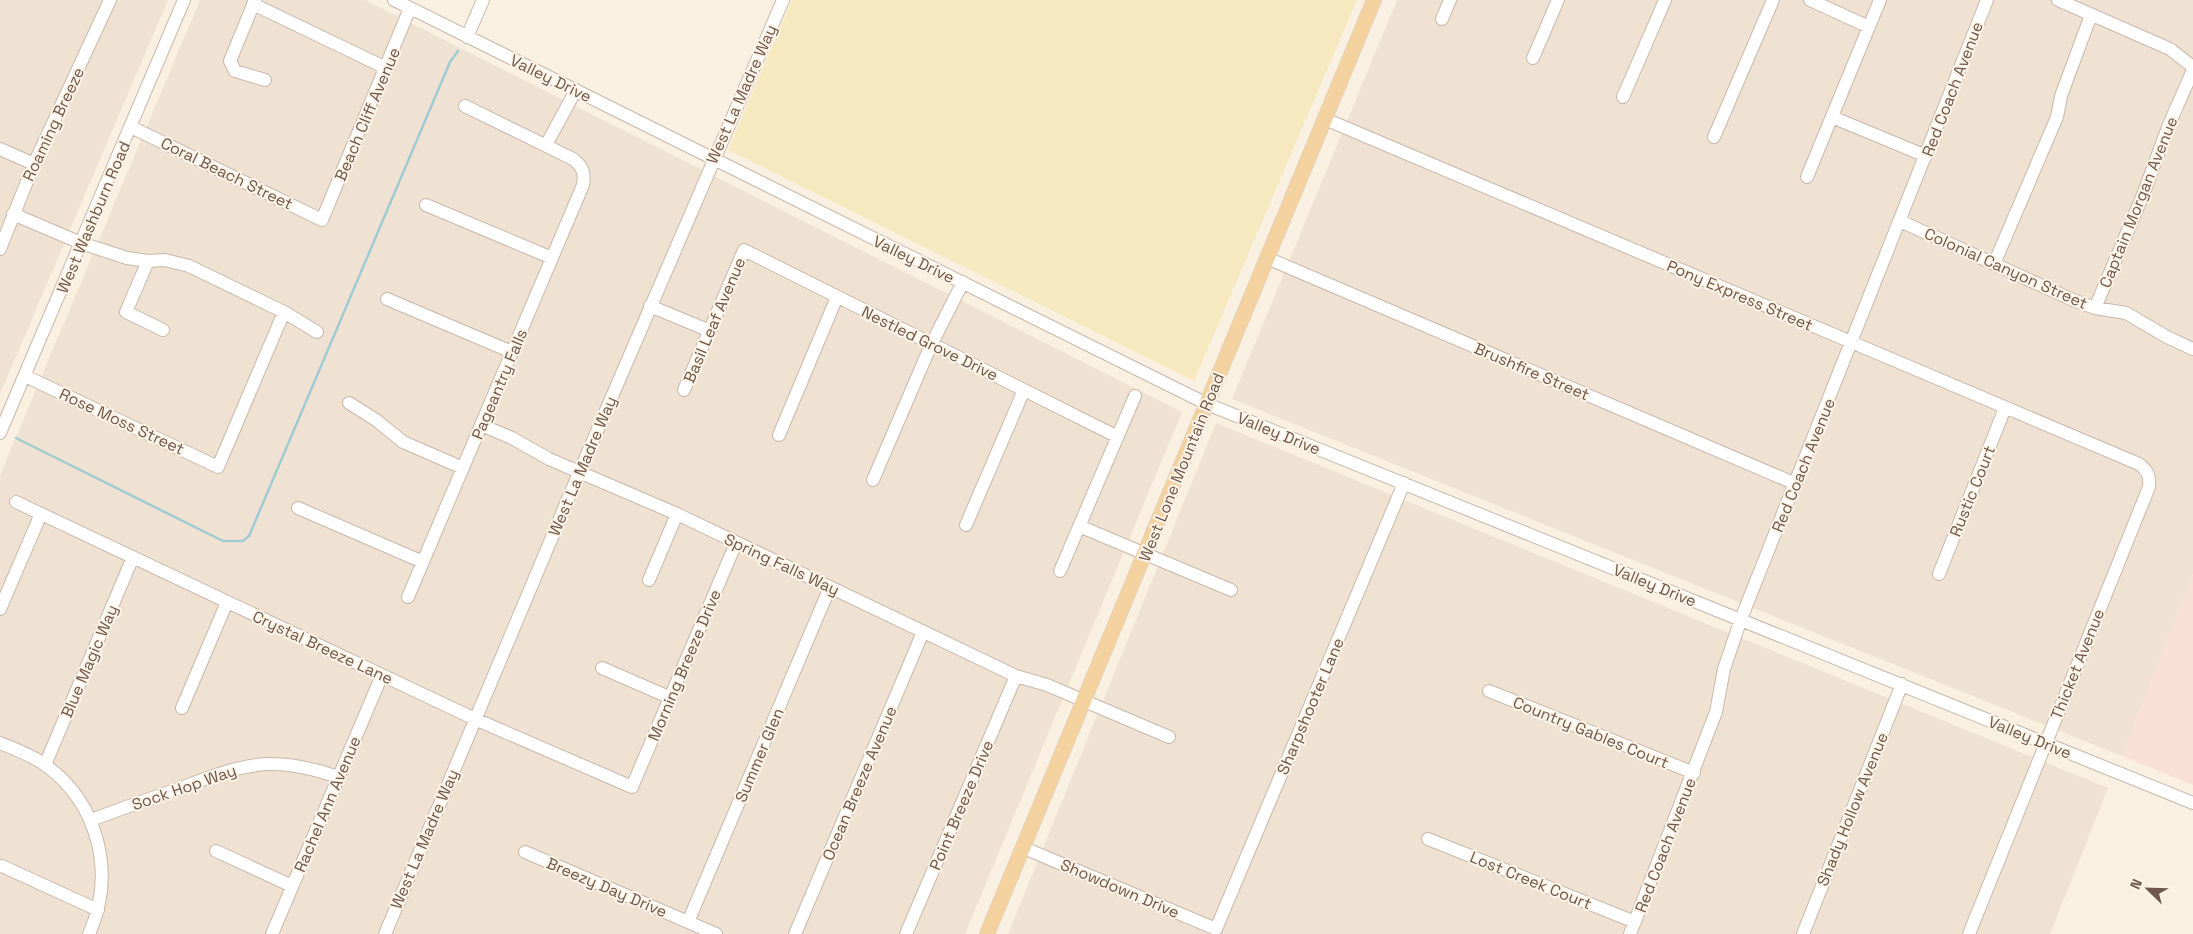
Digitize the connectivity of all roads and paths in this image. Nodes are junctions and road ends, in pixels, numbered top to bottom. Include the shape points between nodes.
1 (110, 0) edge
2 (184, 0) edge
3 (394, 0) edge
4 (483, 0) edge
5 (783, 0) edge
6 (1374, 0) edge
7 (1450, 0) edge
8 (1558, 0) edge
9 (1665, 0) edge
10 (1773, 0) edge
11 (1810, 0) edge
12 (1880, 0) edge
13 (1987, 0) edge
14 (2058, 0) edge
15 (254, 2) edge
16 (410, 8) junction
17 (2091, 15) junction
18 (1442, 20) dead end
19 (1869, 27) junction
20 (467, 37) junction
21 (1534, 58) dead end
22 (386, 68) junction
23 (2193, 68) edge
24 (265, 80) dead end
25 (576, 90) junction
26 (1623, 97) dead end
27 (465, 106) dead end
28 (1832, 117) junction
29 (1325, 119) junction
30 (131, 127) junction
31 (1714, 137) dead end
32 (546, 145) junction
33 (0, 149) edge
34 (1926, 156) junction
35 (712, 160) junction
36 (34, 164) junction
37 (1807, 177) dead end
38 (426, 205) dead end
39 (13, 214) junction
40 (322, 220) joint
41 (1900, 221) junction
42 (82, 244) junction
43 (0, 249) edge
44 (744, 250) joint
45 (552, 258) junction
46 (1267, 258) junction
47 (148, 261) junction
48 (1994, 264) junction
49 (963, 282) junction
50 (837, 297) junction
51 (387, 299) dead end
52 (650, 306) junction
53 (2095, 308) junction
54 (284, 312) junction
55 (163, 330) dead end
56 (710, 331) junction
57 (316, 332) dead end
58 (1852, 342) junction
59 (931, 345) junction
60 (2193, 349) edge
61 (512, 352) junction
62 (25, 376) junction
63 (684, 390) dead end
64 (1024, 390) junction
65 (1135, 396) dead end
66 (349, 403) dead end
67 (1207, 404) junction
68 (2005, 408) junction
69 (481, 425) junction
70 (0, 433) edge
71 (779, 435) dead end
72 (1116, 436) junction
73 (463, 468) junction
74 (579, 473) junction
75 (2150, 478) joint
76 (873, 480) dead end
77 (1404, 483) junction
78 (1796, 484) junction
79 (16, 502) dead end
80 (298, 508) dead end
81 (41, 514) junction
82 (677, 514) junction
83 (966, 525) dead end
84 (1079, 526) junction
85 (736, 543) junction
86 (1145, 555) junction
87 (133, 557) junction
88 (423, 562) junction
89 (1060, 571) dead end
90 (1938, 574) dead end
91 (649, 580) dead end
92 (830, 587) junction
93 (1231, 590) dead end
94 (408, 597) dead end
95 (227, 602) junction
96 (0, 609) edge
97 (1741, 620) junction
98 (923, 632) junction
99 (602, 668) dead end
100 (382, 675) junction
101 (1016, 676) junction
102 (1902, 684) junction
103 (1489, 691) dead end
104 (671, 698) junction
105 (1084, 701) junction
106 (182, 708) dead end
107 (475, 719) junction
108 (1169, 737) dead end
109 (2045, 742) junction
110 (0, 743) edge
111 (45, 765) junction
112 (1694, 773) junction
113 (338, 777) junction
114 (632, 787) joint
115 (2193, 802) edge
116 (91, 820) junction
117 (1428, 839) dead end
118 (1024, 848) junction
119 (216, 851) dead end
120 (525, 852) dead end
121 (2, 866) dead end
122 (292, 886) junction
123 (98, 910) junction
124 (688, 922) junction
125 (1635, 922) junction
126 (1216, 929) joint
127 (89, 934) edge
128 (272, 934) edge
129 (384, 934) edge
130 (716, 934) edge
131 (795, 934) edge
132 (906, 934) edge
133 (987, 934) edge
134 (1630, 934) edge
135 (1803, 934) edge
136 (1969, 934) edge

1 - 36 street, Roaming Breeze
2 - 30 street, West Washburn Road
3 - 16 street, Valley Drive
4 - 20 street
5 - 35 street, West La Madre Way
6 - 29 main road, West Lone Mountain Road
7 - 18 street
8 - 21 street
9 - 26 street
10 - 31 street
11 - 19 street
12 - 19 street
13 - 34 street, Red Coach Avenue
14 - 17 street
15 - 22 street
15 - 24 street via 230,61 235,71
16 - 20 street, Valley Drive
16 - 22 street, Beach Cliff Avenue
17 - 23 street via 2170,49
17 - 48 street via 2061,96 2057,117
19 - 28 street
20 - 25 street, Valley Drive
22 - 40 street, Beach Cliff Avenue
23 - 53 street, Captain Morgan Avenue via 2144,195
25 - 32 street
25 - 35 street, Valley Drive
27 - 32 street
28 - 34 street
28 - 37 street
29 - 46 main road, West Lone Mountain Road
29 - 58 street, Pony Express Street
30 - 40 street, Coral Beach Street
30 - 42 street, West Washburn Road
32 - 45 street, Pageantry Falls via 573,159 583,170 583,185
33 - 36 street
34 - 41 street, Red Coach Avenue
35 - 49 street, Valley Drive
35 - 52 street, West La Madre Way
36 - 39 street, Roaming Breeze
38 - 45 street
39 - 42 street
39 - 43 street, Roaming Breeze
41 - 48 street, Colonial Canyon Street
41 - 58 street, Red Coach Avenue
42 - 47 street
42 - 62 street, West Washburn Road
44 - 50 street, Nestled Grove Drive
44 - 56 street, Basil Leaf Avenue
45 - 61 street, Pageantry Falls
46 - 67 main road, West Lone Mountain Road
46 - 78 street, Brushfire Street
47 - 54 street via 165,260 189,266
47 - 55 street via 126,312
48 - 53 street, Colonial Canyon Street
49 - 59 street
49 - 67 street, Valley Drive
50 - 59 street, Nestled Grove Drive
50 - 71 street
51 - 61 street
52 - 56 street
52 - 74 street, West La Madre Way
53 - 60 street, Colonial Canyon Street via 2126,313
54 - 57 street
54 - 62 street, Rose Moss Street via 218,467
56 - 63 street, Basil Leaf Avenue
58 - 68 street, Pony Express Street
58 - 78 street, Red Coach Avenue
59 - 64 street, Nestled Grove Drive
59 - 76 street
61 - 69 street, Pageantry Falls
62 - 70 street, West Washburn Road
64 - 72 street, Nestled Grove Drive
64 - 83 street
65 - 72 street
66 - 73 street via 403,442
67 - 77 street, Valley Drive
67 - 86 main road, West Lone Mountain Road
68 - 75 street, Pony Express Street via 2139,464
68 - 90 street, Rustic Court
69 - 73 street, Pageantry Falls
69 - 74 street, Spring Falls Way
72 - 84 street
73 - 88 street, Pageantry Falls
74 - 82 street, Spring Falls Way
74 - 107 street, West La Madre Way
75 - 109 street, Thicket Avenue
77 - 97 street, Valley Drive
77 - 126 street, Sharpshooter Lane
78 - 97 street, Red Coach Avenue
79 - 81 street, Crystal Breeze Lane
80 - 88 street
81 - 87 street, Crystal Breeze Lane
81 - 96 street
82 - 85 street, Spring Falls Way
82 - 91 street
84 - 86 street
84 - 89 street
85 - 92 street, Spring Falls Way
85 - 104 street, Morning Breeze Drive
86 - 93 street
86 - 105 main road, West Lone Mountain Road
87 - 95 street, Crystal Breeze Lane
87 - 111 street, Blue Magic Way
88 - 94 street, Pageantry Falls
92 - 98 street, Spring Falls Way
92 - 124 street, Summer Glen
95 - 100 street, Crystal Breeze Lane
95 - 106 street
97 - 102 street, Valley Drive
97 - 112 street, Red Coach Avenue via 1724,669 1716,712
98 - 101 street, Spring Falls Way
98 - 131 street, Ocean Breeze Avenue
99 - 104 street
100 - 107 street, Crystal Breeze Lane
100 - 113 street, Rachel Ann Avenue
101 - 105 street, Spring Falls Way
101 - 132 street, Point Breeze Drive
102 - 109 street, Valley Drive
102 - 135 street, Shady Hollow Avenue
103 - 112 street, Country Gables Court
104 - 114 street, Morning Breeze Drive
105 - 108 street, Spring Falls Way
105 - 118 main road, West Lone Mountain Road
107 - 114 street, Crystal Breeze Lane
107 - 129 street, West La Madre Way
109 - 115 street, Valley Drive
109 - 136 street, Thicket Avenue
110 - 111 street
111 - 116 street via 72,789
112 - 125 street, Red Coach Avenue
113 - 116 street, Sock Hop Way via 292,765 246,767
113 - 122 street, Rachel Ann Avenue
116 - 123 street via 102,864
117 - 125 street, Lost Creek Court
118 - 126 street, Showdown Drive
118 - 133 main road, West Lone Mountain Road
119 - 122 street
120 - 124 street, Breezy Day Drive
121 - 123 street
122 - 128 street, Rachel Ann Avenue
123 - 127 street
124 - 130 street, Breezy Day Drive
125 - 134 street, Red Coach Avenue

